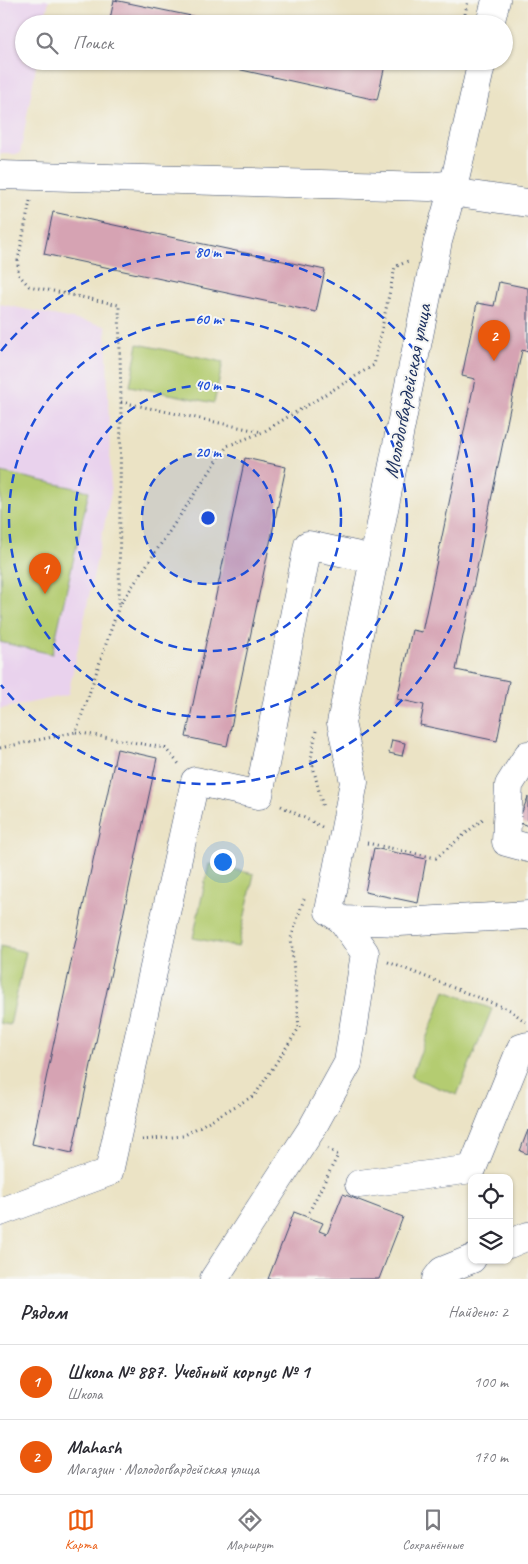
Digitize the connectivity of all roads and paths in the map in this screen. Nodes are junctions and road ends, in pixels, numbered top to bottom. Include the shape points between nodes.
1 (496, 0) edge
2 (492, 15) edge
3 (480, 70) edge
4 (0, 175) edge
5 (35, 176) junction
6 (453, 188) junction
7 (528, 203) edge
8 (414, 258) dead end
9 (121, 402) junction
10 (262, 432) junction
11 (373, 559) junction
12 (119, 606) junction
13 (76, 732) junction
14 (0, 748) edge
15 (528, 756) edge
16 (195, 781) junction
17 (259, 795) junction
18 (484, 818) dead end
19 (344, 839) junction
20 (528, 848) edge
21 (306, 894) dead end
22 (528, 915) edge
23 (342, 920) junction
24 (365, 953) junction
25 (528, 1024) edge
26 (528, 1046) edge
27 (116, 1142) junction
28 (324, 1147) dead end
29 (359, 1184) dead end
30 (0, 1212) edge
31 (309, 1212) dead end
32 (528, 1236) edge
33 (513, 1242) edge
34 (468, 1261) edge
35 (214, 1279) edge
36 (436, 1279) edge

1 - 2 street
3 - 6 street, Молодогвардейская улица
4 - 5 street
5 - 6 street
5 - 9 path via 18,274 29,286 119,305
6 - 7 street
6 - 11 street, Молодогвардейская улица via 438,241
8 - 10 path via 395,267 374,365
9 - 10 path
9 - 12 path
10 - 12 path via 227,446
11 - 17 street via 308,545
11 - 19 street, Молодогвардейская улица via 341,723 354,782
12 - 13 path
13 - 14 path
13 - 16 path via 165,748
15 - 20 street via 509,785 506,842
16 - 17 street
16 - 27 street
17 - 19 path
18 - 19 path via 436,858
19 - 23 street via 329,911
21 - 27 path via 290,938 299,1028 255,1095 184,1136
22 - 23 street via 399,922
23 - 24 street
24 - 25 path via 510,1010
24 - 35 street via 348,1063 311,1130
26 - 29 street via 521,1048 472,1169
27 - 30 street via 109,1172
28 - 31 path via 338,1155
32 - 33 street
34 - 36 street via 442,1271

